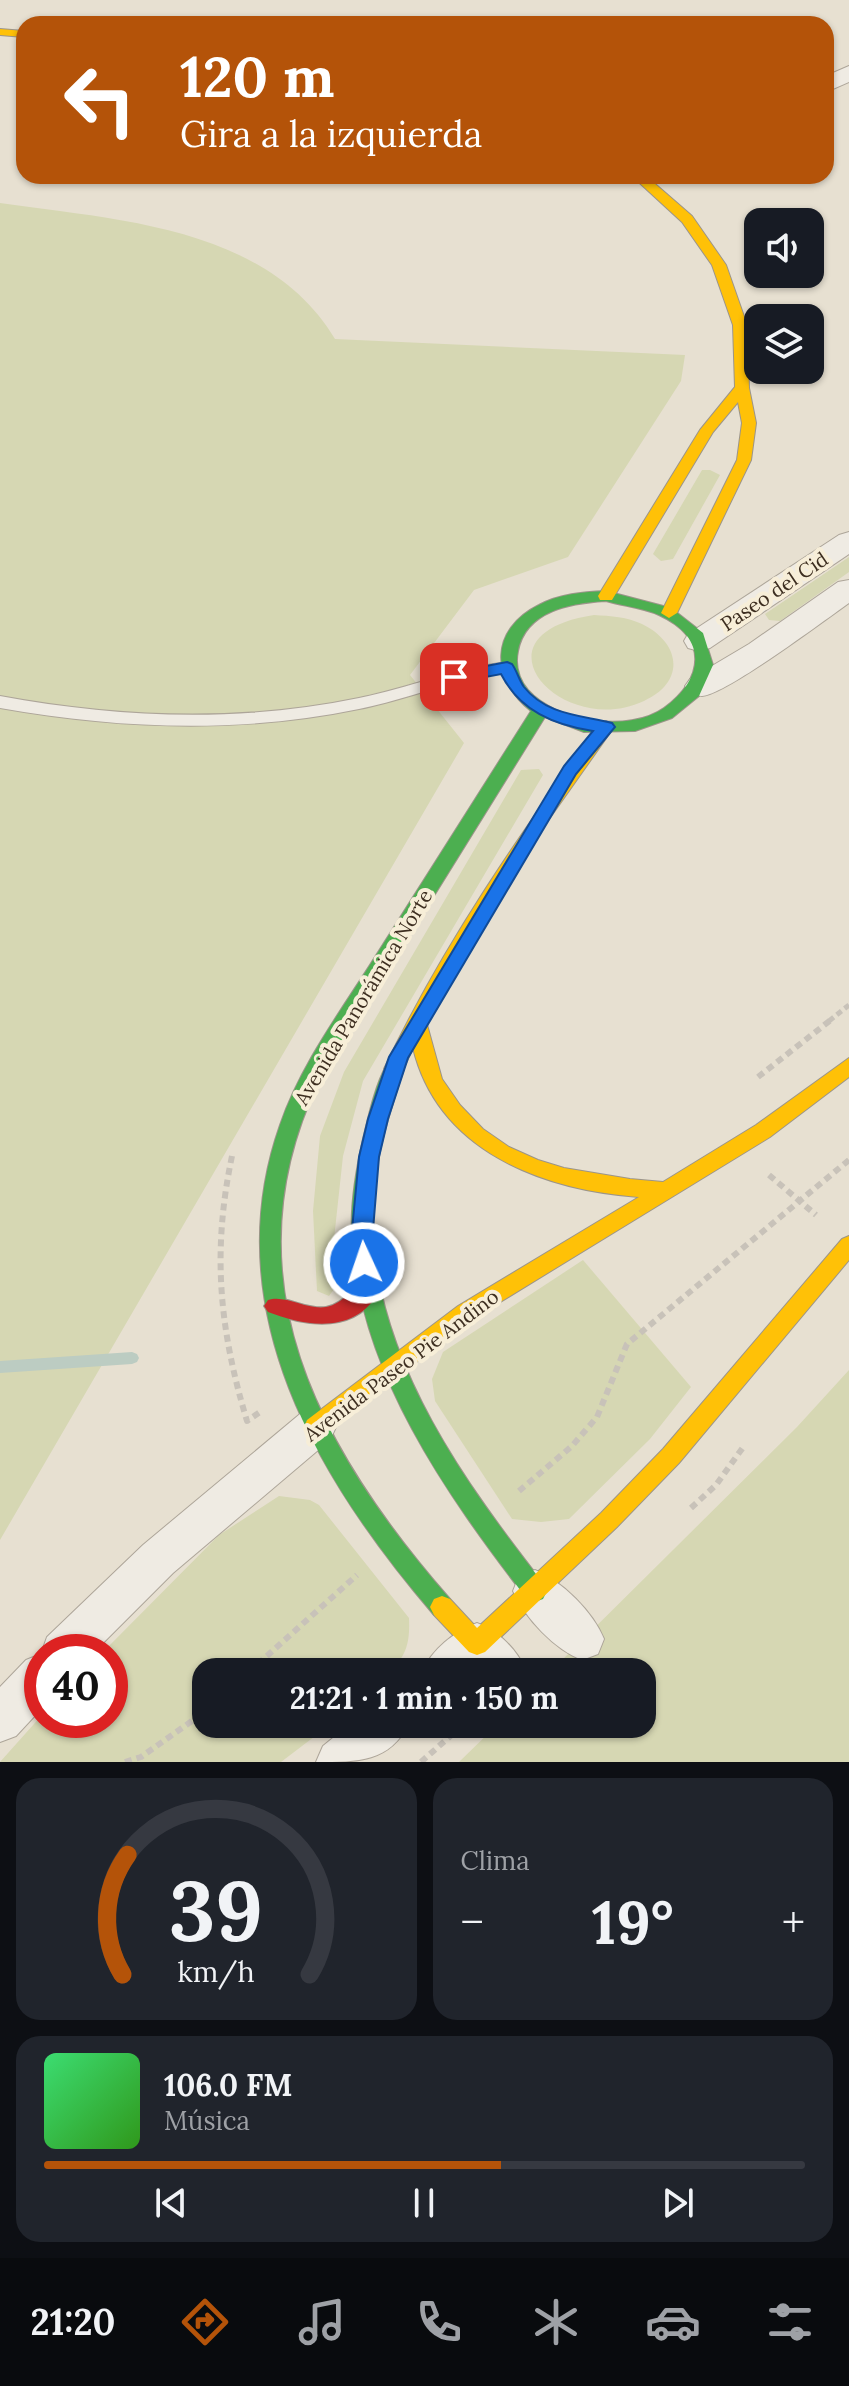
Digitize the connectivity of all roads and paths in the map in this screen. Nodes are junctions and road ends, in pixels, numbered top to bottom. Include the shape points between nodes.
1 (652, 184) edge
2 (742, 388) junction
3 (849, 541) edge
4 (849, 589) edge
5 (606, 596) junction
6 (669, 613) junction
7 (699, 641) junction
8 (507, 667) junction
9 (701, 686) junction
10 (0, 702) edge
11 (541, 709) junction
12 (606, 727) junction
13 (849, 1005) edge
14 (417, 1022) junction
15 (849, 1066) edge
16 (753, 1081) dead end
17 (737, 1146) junction
18 (849, 1160) edge
19 (663, 1190) junction
20 (799, 1202) junction
21 (824, 1221) dead end
22 (849, 1245) edge
23 (370, 1288) junction
24 (275, 1306) junction
25 (395, 1364) junction
26 (315, 1427) junction
27 (481, 1522) junction
28 (389, 1546) junction
29 (535, 1591) junction
30 (82, 1634) edge
31 (582, 1639) dead end
32 (265, 1658) edge
33 (472, 1658) edge
34 (479, 1658) edge
35 (24, 1694) edge
36 (0, 1720) edge
37 (192, 1721) edge
38 (369, 1738) edge
39 (448, 1738) edge
40 (125, 1762) edge
41 (339, 1762) edge
42 (421, 1762) edge

1 - 2 street via 687,219 732,294 744,356
2 - 5 street via 707,430
2 - 6 street via 749,423 744,460
3 - 7 street, Paseo del Cid
4 - 9 street, Paseo del Cid
5 - 6 street
5 - 8 street via 569,599 537,611 509,642
6 - 7 street
7 - 9 street via 706,663
8 - 10 lane via 359,704 257,719 135,721
8 - 11 street via 518,690
9 - 12 street via 664,717
11 - 12 street via 571,722
11 - 24 street, Avenida Panorámica Norte via 295,1111 274,1188 270,1267
12 - 14 street via 570,770
13 - 16 path
14 - 19 street via 434,1083 449,1107 485,1142 564,1177 624,1189
14 - 23 street via 398,1057 369,1157 362,1230
15 - 17 street, Avenida Paseo Pie Andino
17 - 19 street, Avenida Paseo Pie Andino
17 - 20 path
18 - 20 path
19 - 25 street, Avenida Paseo Pie Andino via 512,1282
20 - 21 path
20 - 27 path via 627,1344 597,1417 572,1446
22 - 29 street via 671,1456
23 - 24 street via 354,1306 327,1318 310,1319
23 - 25 street
24 - 26 street, Avenida Panorámica Norte via 284,1347
25 - 26 street, Avenida Paseo Pie Andino
25 - 27 street via 432,1443
26 - 28 street, Avenida Panorámica Norte
26 - 30 street, Avenida Paseo Pie Andino via 170,1549
27 - 29 street
28 - 32 path
28 - 33 street, Avenida Panorámica Norte
29 - 31 street
29 - 34 street
35 - 36 street
37 - 40 path via 141,1757
38 - 41 street
39 - 42 path

